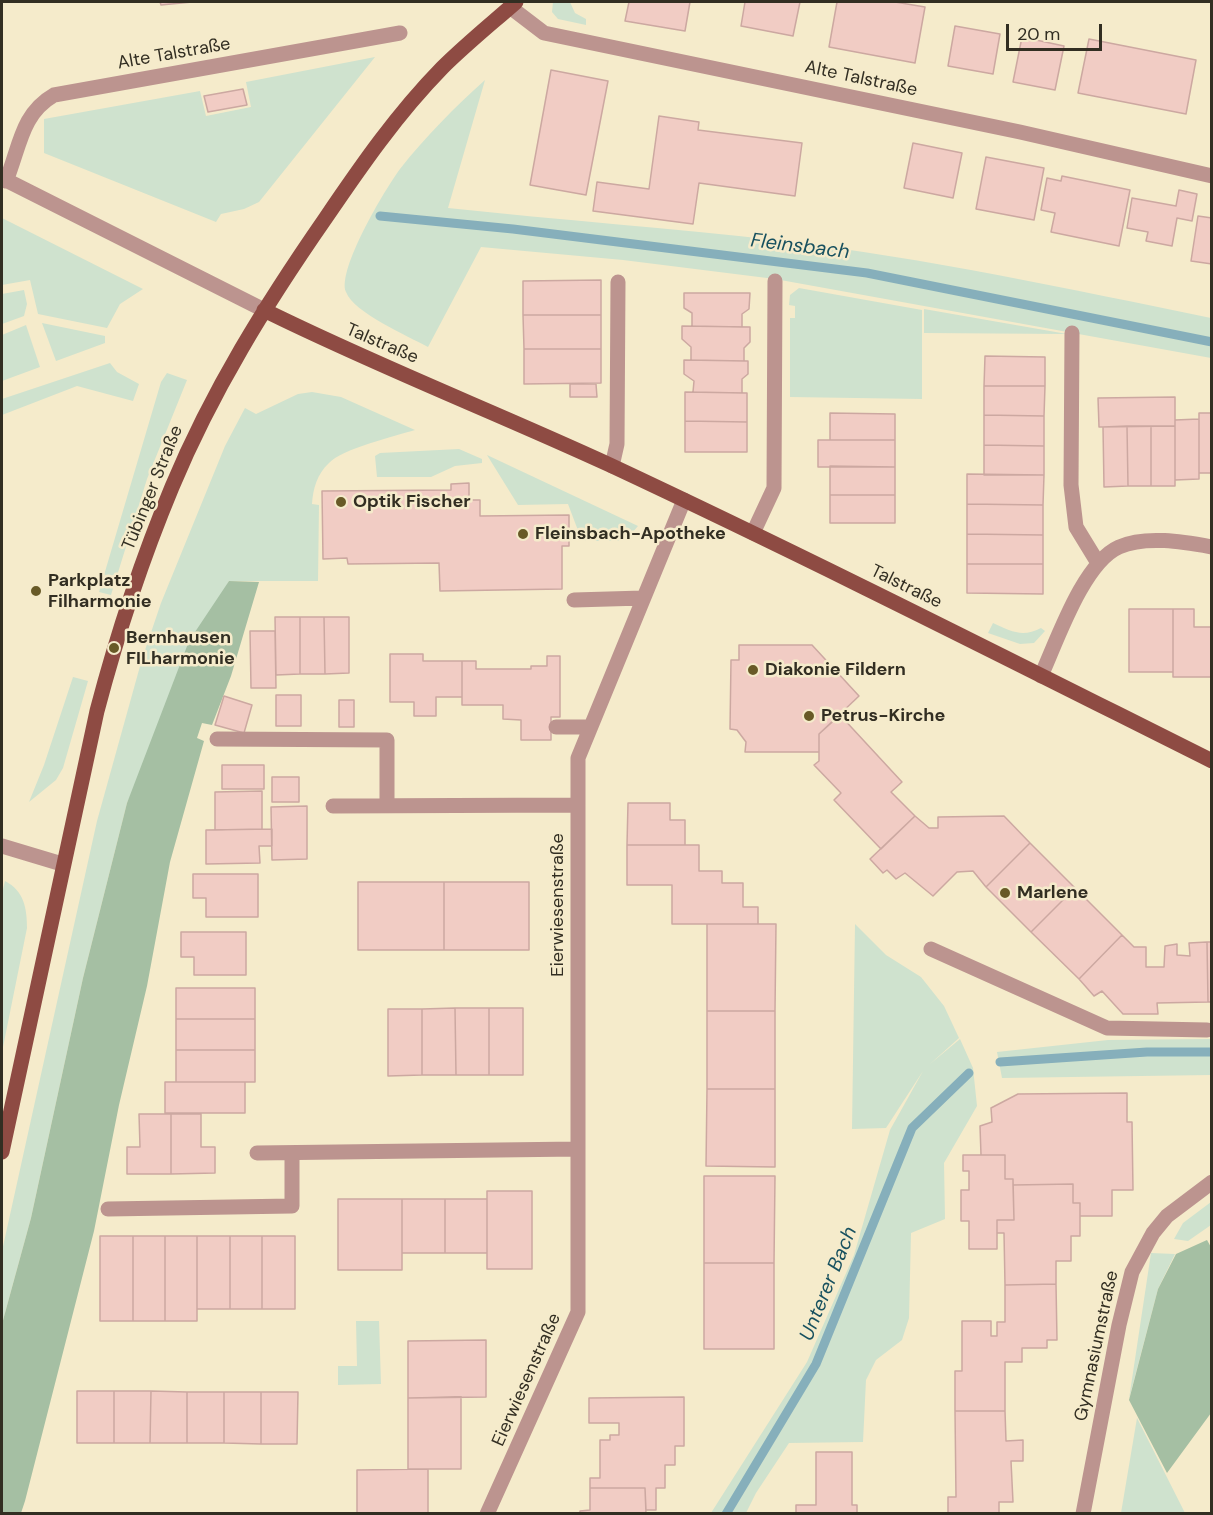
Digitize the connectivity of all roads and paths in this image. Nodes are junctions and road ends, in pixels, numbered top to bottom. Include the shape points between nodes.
1 (513, 4) edge
2 (400, 33) dead end
3 (1212, 176) edge
4 (4, 179) edge
5 (775, 281) dead end
6 (618, 282) dead end
7 (264, 310) junction
8 (1072, 333) dead end
9 (612, 466) junction
10 (684, 500) junction
11 (753, 533) junction
12 (1212, 547) edge
13 (1098, 563) junction
14 (643, 598) junction
15 (574, 600) dead end
16 (1041, 676) junction
17 (556, 727) dead end
18 (588, 727) junction
19 (217, 740) dead end
20 (1212, 761) edge
21 (333, 806) dead end
22 (387, 806) junction
23 (578, 806) junction
24 (2, 848) edge
25 (62, 864) junction
26 (931, 949) dead end
27 (1207, 1030) dead end
28 (578, 1149) junction
29 (2, 1152) edge
30 (257, 1153) dead end
31 (292, 1153) junction
32 (1212, 1182) edge
33 (108, 1209) dead end
34 (487, 1514) edge
35 (1083, 1514) edge

1 - 3 street, Alte Talstraße via 544,33 1031,134
1 - 7 main road, Tübinger Straße via 442,68 396,120
2 - 4 street, Alte Talstraße via 54,95 38,104 28,117
4 - 7 street, Talstraße
5 - 11 street via 774,488
6 - 9 street via 617,444
7 - 9 main road, Talstraße
7 - 25 main road, Tübinger Straße via 198,430 153,536 114,648
8 - 13 street via 1071,484 1076,527
9 - 10 main road, Talstraße
10 - 11 main road, Talstraße
10 - 14 street, Eierwiesenstraße
11 - 16 main road, Talstraße
12 - 13 street via 1151,542 1120,547
13 - 16 street
14 - 15 street
14 - 18 street, Eierwiesenstraße
16 - 20 main road, Talstraße
17 - 18 street
18 - 23 street, Eierwiesenstraße via 578,758
19 - 22 street via 387,740
21 - 22 street
22 - 23 street
23 - 28 street, Eierwiesenstraße
24 - 25 street
25 - 29 main road, Tübinger Straße
26 - 27 street via 1107,1028
28 - 31 street
28 - 34 street, Eierwiesenstraße via 579,1312
30 - 31 street
31 - 33 street via 292,1206
32 - 35 street, Gymnasiumstraße via 1167,1216 1132,1272

